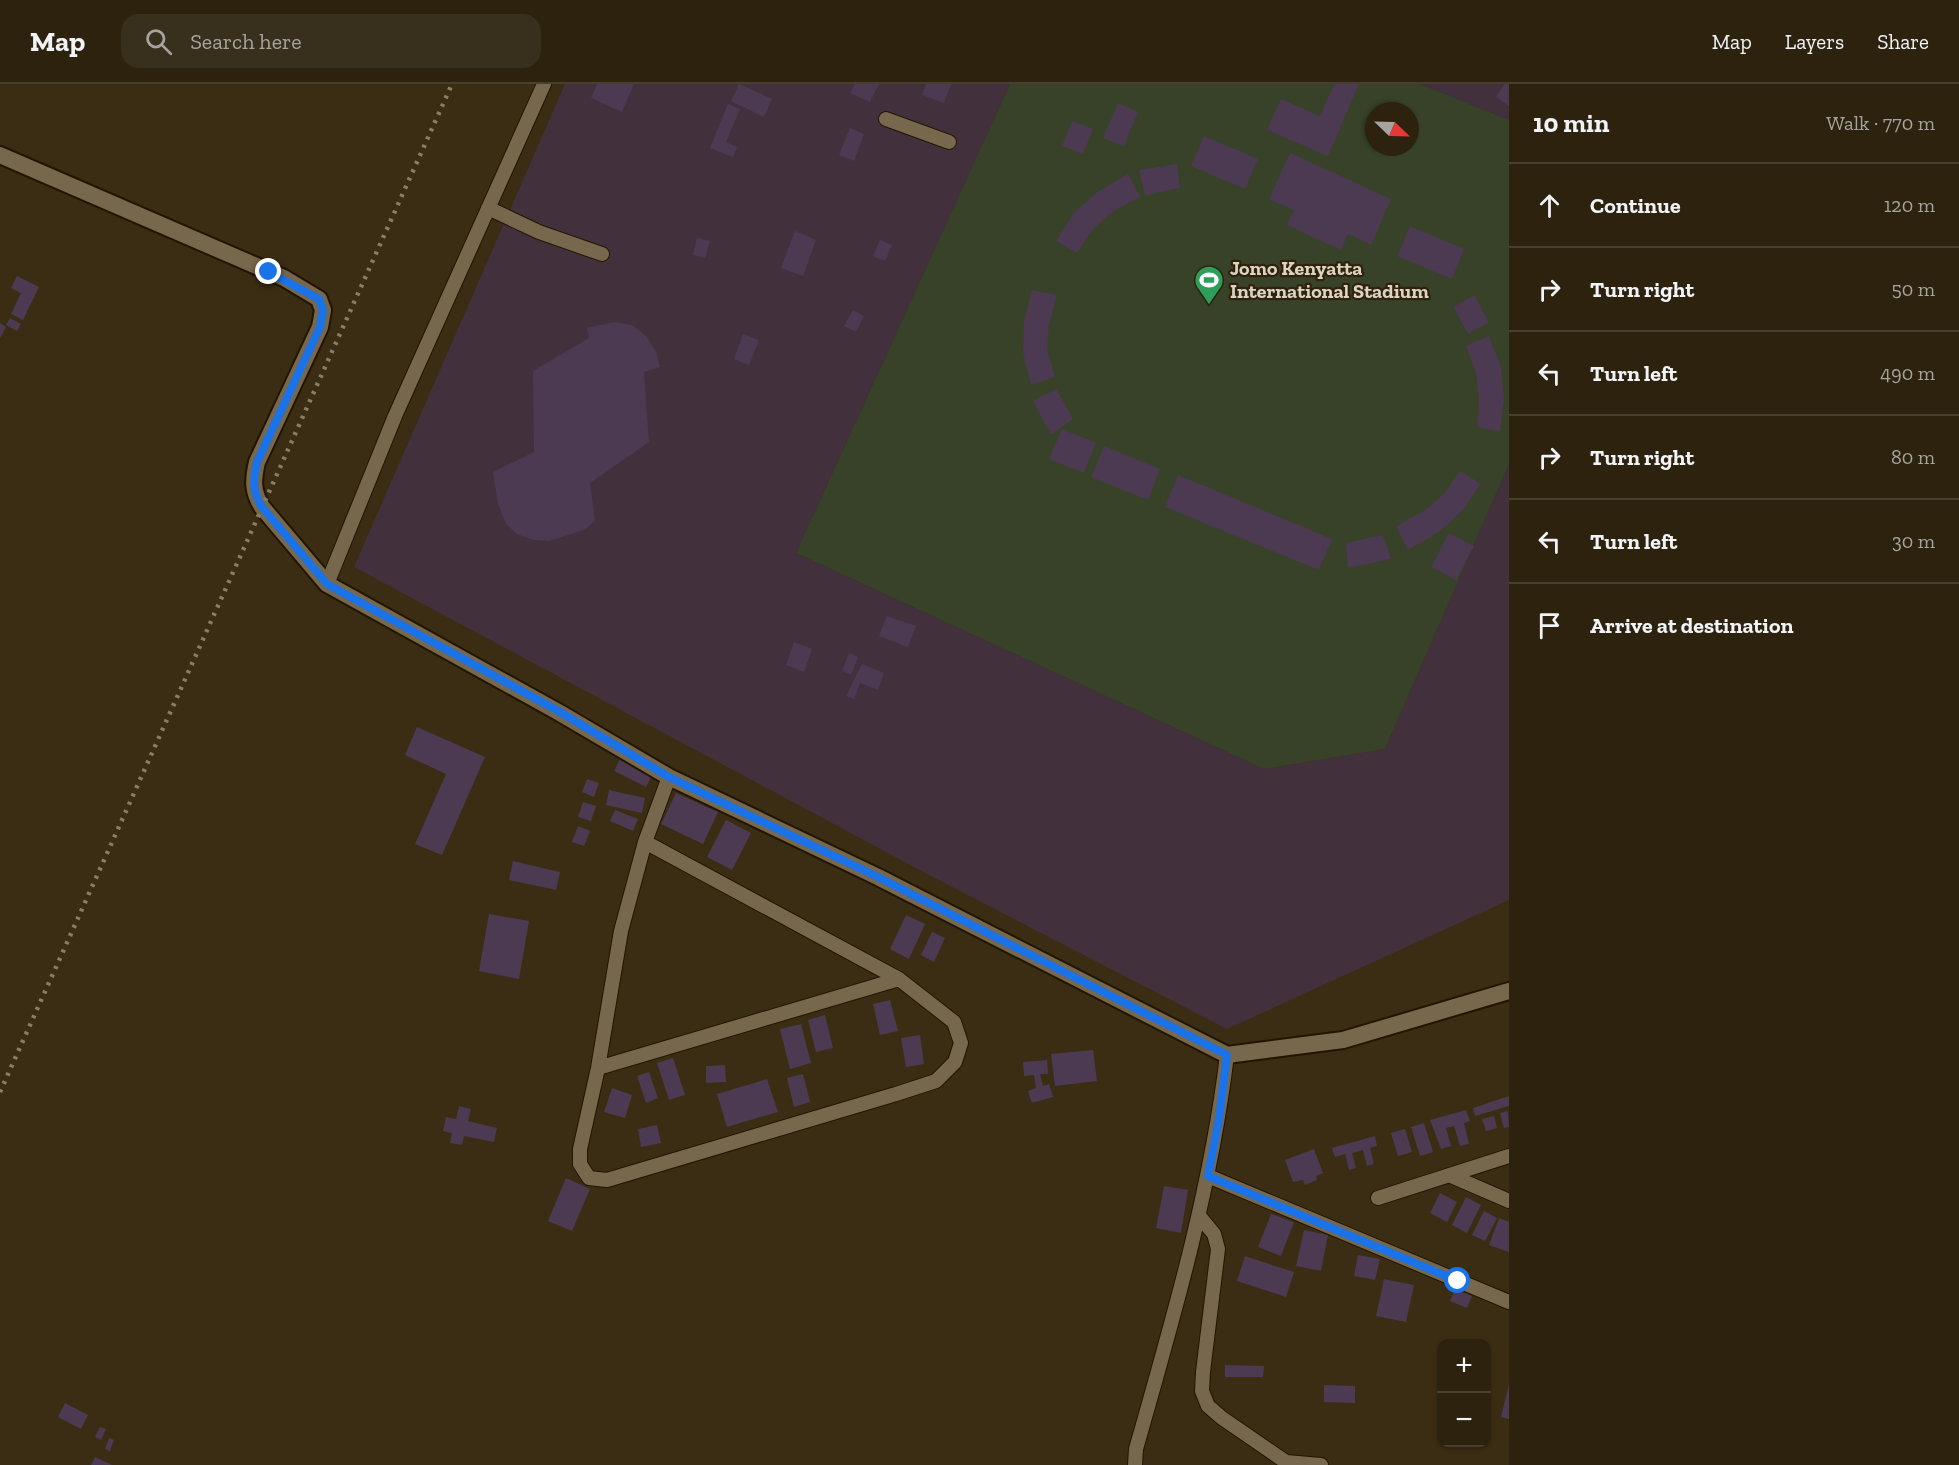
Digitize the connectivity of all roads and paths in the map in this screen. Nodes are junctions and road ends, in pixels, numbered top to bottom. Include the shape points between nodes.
1 (543, 84) edge
2 (886, 119) dead end
3 (949, 142) dead end
4 (0, 155) edge
5 (488, 208) junction
6 (602, 254) dead end
7 (327, 584) junction
8 (669, 777) junction
9 (645, 842) junction
10 (899, 979) junction
11 (1509, 991) edge
12 (1227, 1055) junction
13 (598, 1068) junction
14 (1509, 1156) edge
15 (1449, 1175) junction
16 (1208, 1176) junction
17 (1378, 1198) dead end
18 (1509, 1201) edge
19 (1200, 1217) junction
20 (1509, 1302) edge
21 (1135, 1465) edge
22 (1321, 1465) edge

1 - 5 street
2 - 3 street
4 - 7 street via 284,278 319,299 323,310 320,327 257,462 253,483 262,507
5 - 6 street via 539,232
5 - 7 street via 395,416
7 - 8 street via 560,712
8 - 9 street
8 - 12 street via 878,877
9 - 10 street
9 - 13 street via 621,931
10 - 13 street
10 - 13 street via 954,1022 961,1043 955,1062 936,1081 607,1180 590,1178 580,1164
11 - 12 street via 1343,1040
12 - 16 street
14 - 15 street
15 - 17 street
15 - 18 street
16 - 19 street
16 - 20 street
19 - 21 street via 1136,1449
19 - 22 street via 1214,1234 1218,1250 1203,1372 1208,1406 1286,1462

